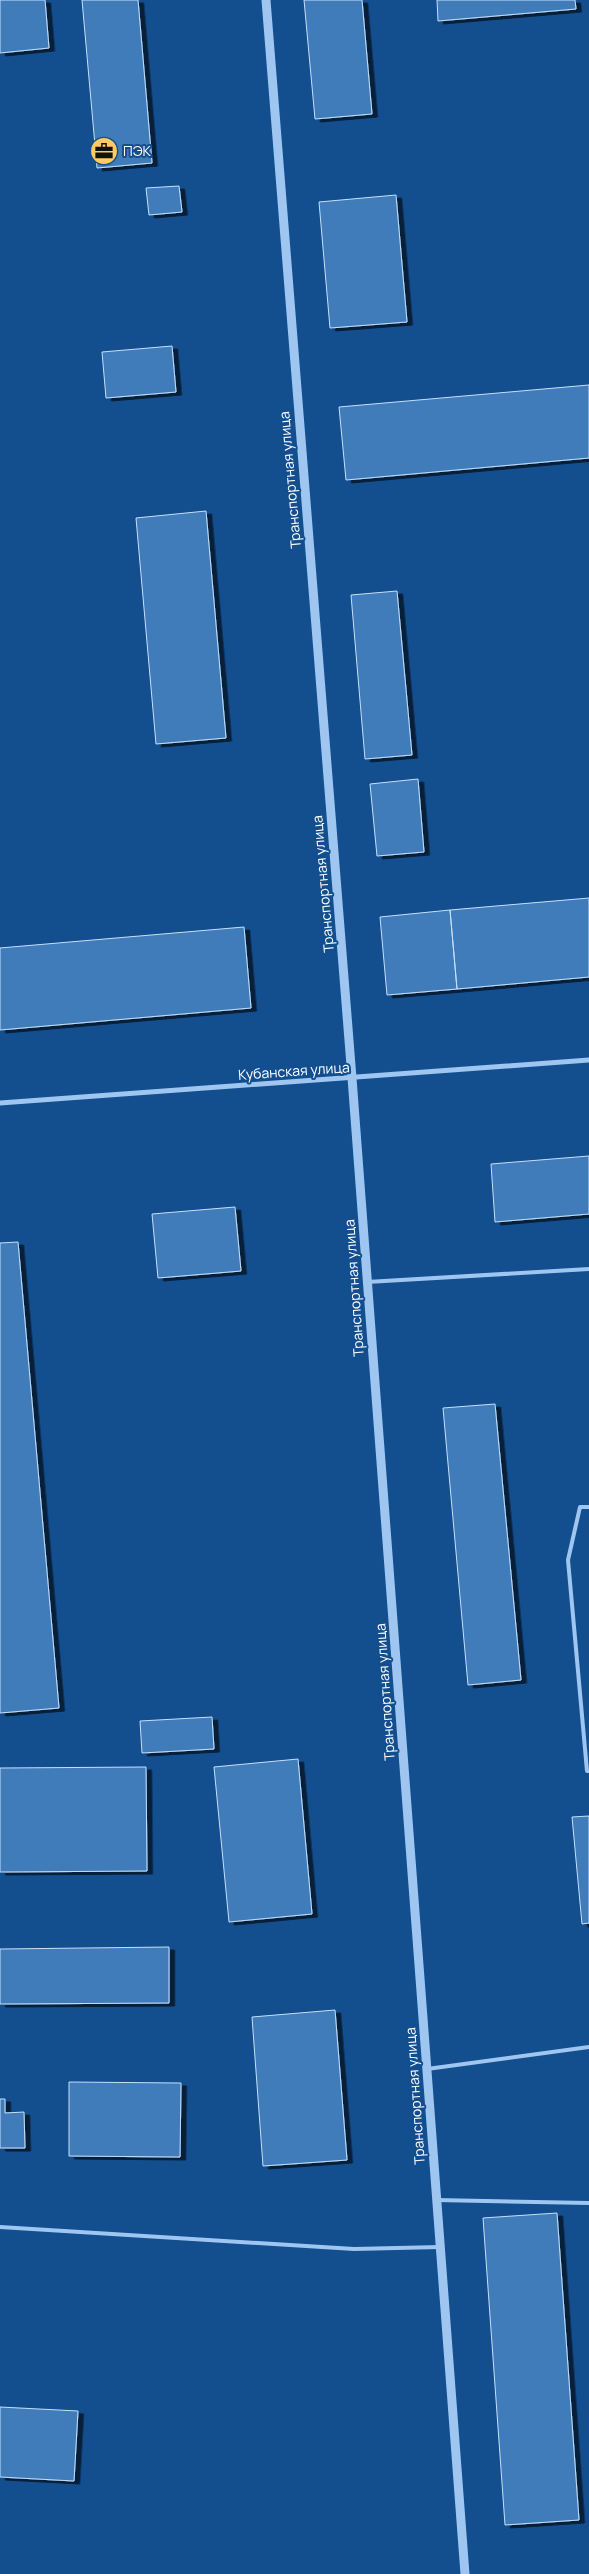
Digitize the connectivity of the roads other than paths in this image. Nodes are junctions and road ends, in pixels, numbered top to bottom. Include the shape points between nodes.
1 (266, 0) edge
2 (589, 1060) edge
3 (352, 1078) junction
4 (0, 1103) edge
5 (589, 1269) edge
6 (367, 1282) junction
7 (589, 1507) edge
8 (589, 1771) edge
9 (589, 2047) edge
10 (427, 2068) junction
11 (436, 2200) junction
12 (589, 2203) edge
13 (0, 2227) edge
14 (441, 2247) junction
15 (465, 2574) edge

1 - 3 street, Транспортная улица
2 - 3 street, Кубанская улица
3 - 4 street, Кубанская улица
3 - 6 street, Транспортная улица
5 - 6 lane
6 - 10 street, Транспортная улица
7 - 8 lane via 580,1507 568,1560
9 - 10 lane
10 - 11 street, Транспортная улица
11 - 12 lane
11 - 14 street, Транспортная улица
13 - 14 lane via 354,2249
14 - 15 street, Транспортная улица

